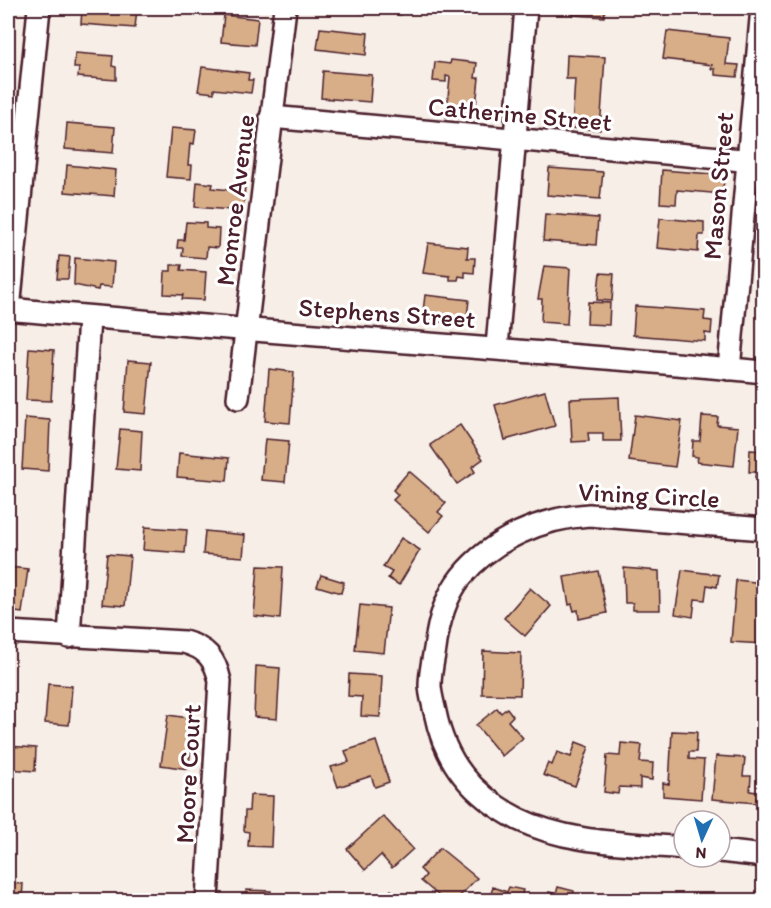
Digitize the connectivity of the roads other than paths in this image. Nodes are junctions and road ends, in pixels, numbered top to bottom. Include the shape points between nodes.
1 (39, 8) edge
2 (285, 8) edge
3 (526, 8) edge
4 (762, 8) edge
5 (271, 117) junction
6 (514, 141) junction
7 (755, 162) edge
8 (8, 309) edge
9 (89, 318) junction
10 (245, 330) junction
11 (497, 347) junction
12 (729, 369) junction
13 (764, 372) edge
14 (238, 398) dead end
15 (764, 529) edge
16 (8, 632) edge
17 (69, 637) junction
18 (672, 847) edge
19 (732, 853) edge
20 (764, 856) edge
21 (207, 900) edge

1 - 8 street
2 - 5 street, Monroe Avenue
3 - 6 street
4 - 7 street, Mason Street
5 - 6 street, Catherine Street
5 - 10 street, Monroe Avenue
6 - 7 street, Catherine Street
6 - 11 street
7 - 12 street, Mason Street
8 - 9 street, Stephens Street
9 - 10 street, Stephens Street
9 - 17 street
10 - 11 street, Stephens Street
10 - 14 street, Monroe Avenue
11 - 12 street, Stephens Street
12 - 13 street, Stephens Street
15 - 18 street, Vining Circle via 589,515 566,517 510,536 482,557 460,578 439,620 430,686 441,740 458,770 486,797 519,819 593,839
16 - 17 street
17 - 21 street, Moore Court via 184,642 199,646 217,665 220,681
19 - 20 street

